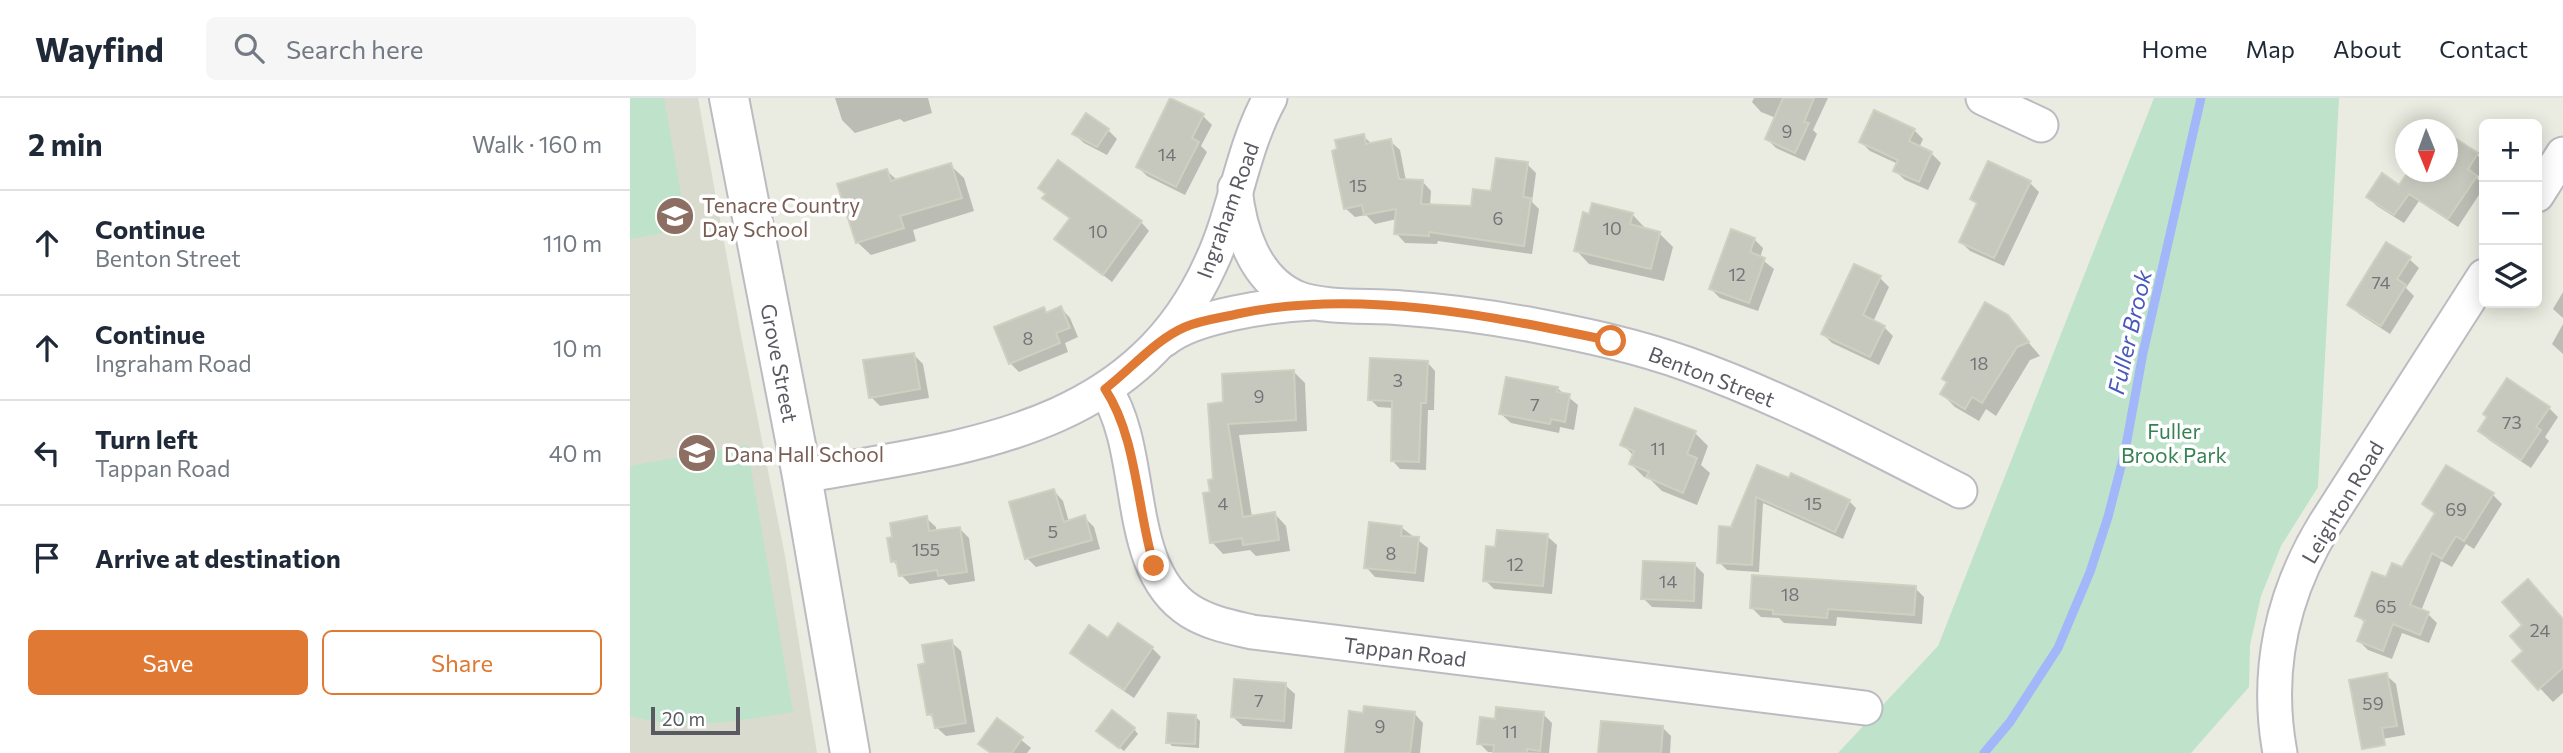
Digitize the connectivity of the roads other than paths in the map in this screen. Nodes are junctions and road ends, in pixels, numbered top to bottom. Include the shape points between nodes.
1 (729, 98) edge
2 (1270, 98) edge
3 (1983, 98) edge
4 (2042, 125) dead end
5 (2563, 154) edge
6 (2542, 187) edge
7 (1235, 188) junction
8 (2479, 284) edge
9 (1321, 303) junction
10 (1153, 348) junction
11 (1105, 389) junction
12 (802, 476) junction
13 (1960, 491) dead end
14 (1865, 708) dead end
15 (850, 753) edge
16 (2280, 753) edge

1 - 12 street, Grove Street
2 - 7 street, Ingraham Road
3 - 4 street
5 - 6 street
7 - 9 street, Benton Street via 1245,240 1265,271 1297,297
7 - 10 street, Ingraham Road via 1203,280
8 - 16 street, Leighton Road via 2302,566 2286,607 2277,656
9 - 10 street, Benton Street via 1205,321
9 - 13 street, Benton Street via 1485,317 1652,352 1788,405
10 - 11 street, Ingraham Road
11 - 12 street, Ingraham Road via 1049,420 1002,437
11 - 14 street, Tappan Road via 1123,424 1154,566 1175,599 1209,620 1252,632
12 - 15 street, Grove Street

